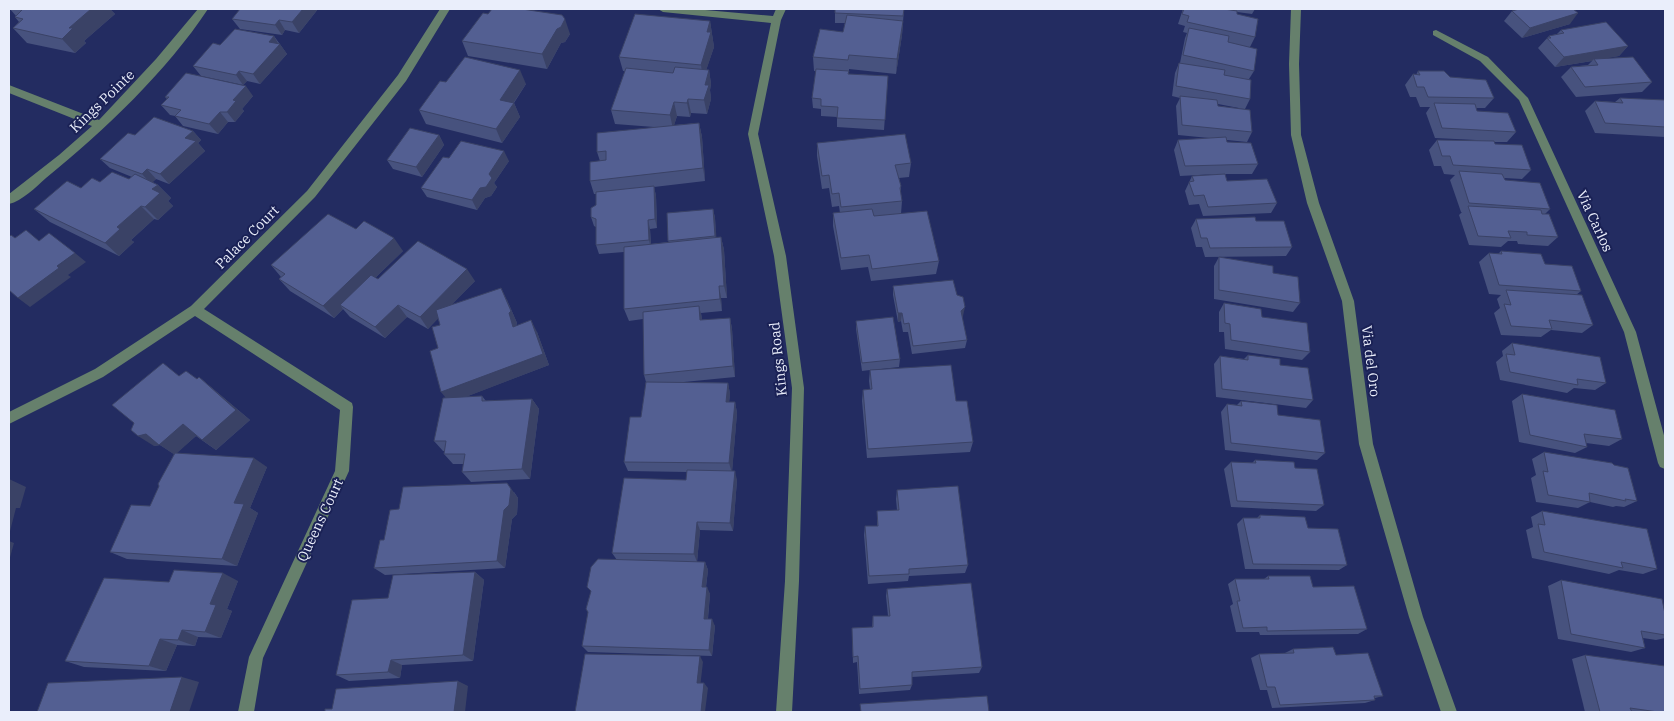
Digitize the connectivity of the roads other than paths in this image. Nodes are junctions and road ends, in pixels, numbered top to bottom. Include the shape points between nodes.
1 (203, 9) edge
2 (445, 9) edge
3 (663, 9) edge
4 (1296, 9) edge
5 (779, 14) edge
6 (1436, 33) dead end
7 (9, 89) edge
8 (101, 125) junction
9 (9, 200) edge
10 (196, 310) junction
11 (9, 418) edge
12 (1665, 463) edge
13 (246, 712) edge
14 (784, 712) edge
15 (1449, 712) edge

1 - 8 street, Kings Pointe via 170,52
2 - 10 street, Palace Court via 402,78 311,194
3 - 5 street
4 - 15 street, Via del Oro via 1296,135 1312,203 1348,301 1366,444 1416,617
5 - 14 street, Kings Road via 753,134 780,256 798,388
6 - 12 street, Via Carlos via 1484,59 1523,98 1630,332
7 - 8 street
8 - 9 street, Kings Pointe
10 - 11 street, Palace Court via 99,372
10 - 13 street, Queens Court via 346,408 342,471 256,657

